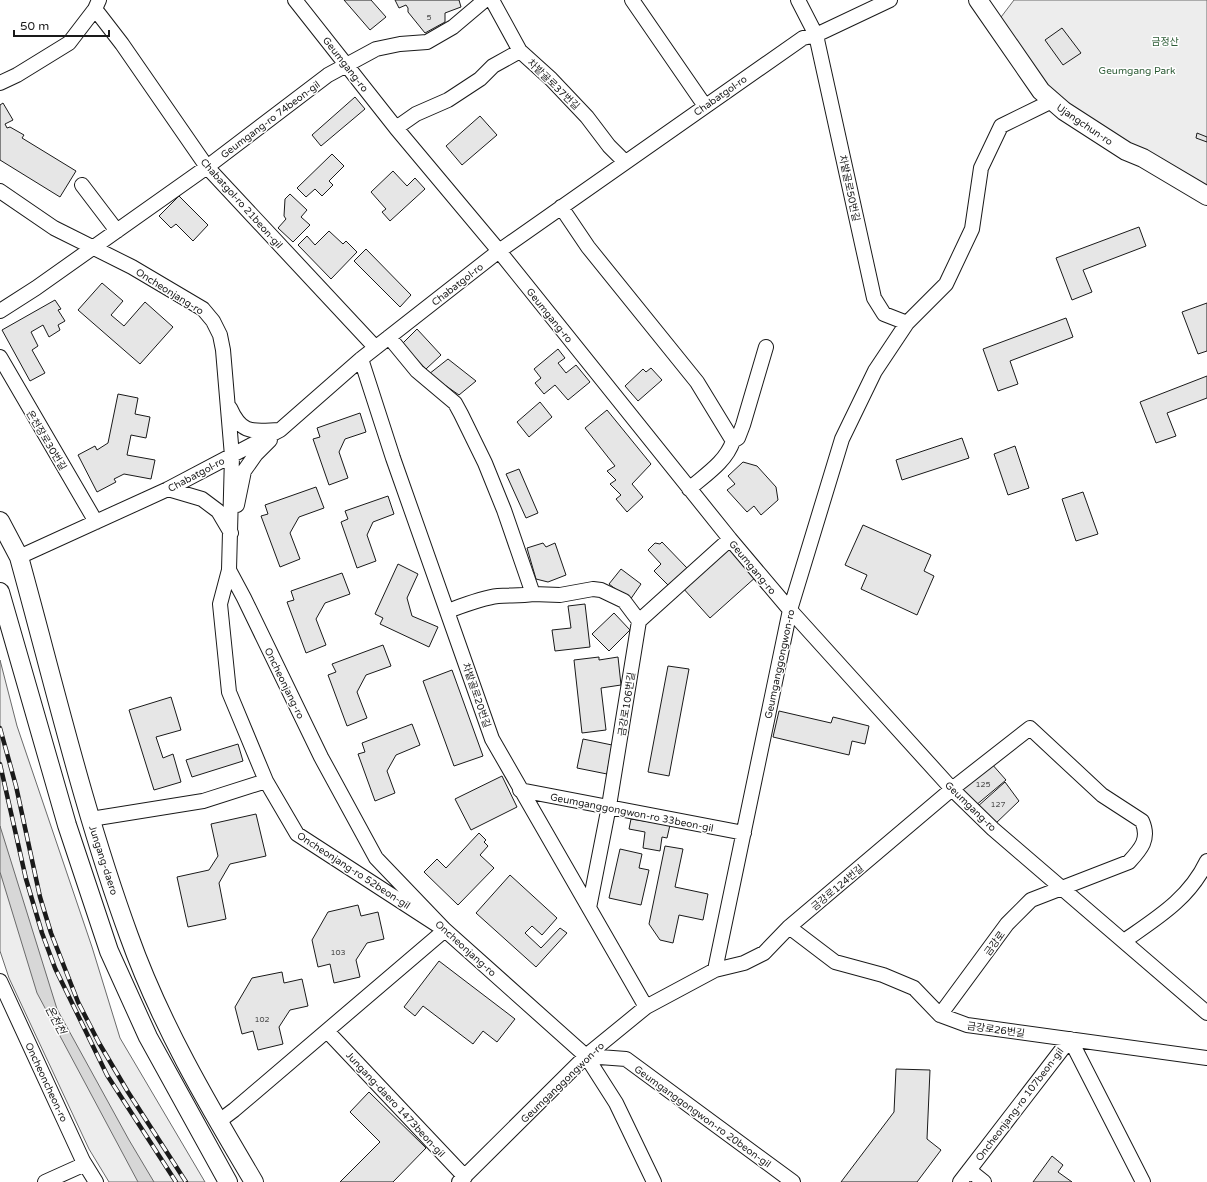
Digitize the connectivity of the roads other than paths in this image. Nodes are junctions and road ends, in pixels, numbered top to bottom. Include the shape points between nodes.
1 (296, 0) edge
2 (485, 0) edge
3 (492, 0) edge
4 (632, 0) edge
5 (798, 0) edge
6 (890, 0) edge
7 (978, 0) edge
8 (97, 5) edge
9 (816, 35) junction
10 (520, 52) junction
11 (346, 66) junction
12 (0, 83) edge
13 (1052, 101) junction
14 (705, 106) junction
15 (396, 128) junction
16 (625, 162) junction
17 (207, 167) junction
18 (82, 185) dead end
19 (0, 191) edge
20 (1207, 196) edge
21 (561, 207) junction
22 (116, 231) junction
23 (92, 247) junction
24 (499, 251) junction
25 (0, 311) edge
26 (907, 323) junction
27 (389, 336) junction
28 (766, 346) dead end
29 (375, 347) junction
30 (0, 357) edge
31 (361, 359) junction
32 (228, 405) junction
33 (280, 430) junction
34 (733, 442) junction
35 (232, 456) junction
36 (168, 489) junction
37 (689, 489) junction
38 (0, 521) edge
39 (96, 522) junction
40 (231, 533) junction
41 (730, 539) junction
42 (19, 557) junction
43 (228, 570) junction
44 (0, 592) edge
45 (533, 594) junction
46 (790, 610) junction
47 (448, 611) junction
48 (639, 621) junction
49 (266, 782) junction
50 (952, 789) junction
51 (520, 790) junction
52 (609, 806) junction
53 (91, 819) junction
54 (744, 834) junction
55 (1207, 861) edge
56 (1062, 888) junction
57 (589, 908) junction
58 (789, 927) junction
59 (445, 930) junction
60 (1124, 941) junction
61 (715, 970) junction
62 (0, 981) edge
63 (646, 1007) junction
64 (1207, 1012) edge
65 (940, 1015) junction
66 (327, 1031) junction
67 (1070, 1039) junction
68 (586, 1056) junction
69 (1207, 1058) edge
70 (218, 1122) junction
71 (85, 1164) junction
72 (969, 1170) junction
73 (462, 1179) edge
74 (45, 1182) edge
75 (96, 1182) edge
76 (228, 1182) edge
77 (254, 1182) edge
78 (654, 1182) edge
79 (793, 1182) edge
80 (960, 1182) edge
81 (984, 1182) edge
82 (1143, 1182) edge

1 - 11 street, Geumgang-ro
2 - 11 street, Geumgang-ro 74beon-gil via 453,27 427,42 400,44 376,50
3 - 10 street, 차밭골로37번길
4 - 14 street
5 - 9 street, 차밭골로50번길
6 - 9 street, Chabatgol-ro
7 - 13 main road, Ujangchun-ro via 1040,91
8 - 12 street via 69,43
8 - 17 street, Chabatgol-ro 21beon-gil
9 - 14 street, Chabatgol-ro via 803,38
9 - 26 street, 차밭골로50번길 via 874,298 884,314
10 - 15 street via 494,66 448,100 416,114
10 - 16 street, 차밭골로37번길 via 551,79
11 - 15 street, Geumgang-ro
11 - 17 street, Geumgang-ro 74beon-gil via 328,75
13 - 20 main road, Ujangchun-ro via 1126,151 1143,158
13 - 26 street, Geumganggongwon-ro via 1001,126 981,168 972,229 946,284
14 - 16 street, Chabatgol-ro
15 - 24 street, Geumgang-ro
16 - 21 street, Chabatgol-ro
17 - 22 street, Geumgang-ro 74beon-gil
17 - 29 street, Chabatgol-ro 21beon-gil
18 - 22 street
19 - 23 street, Oncheonjang-ro via 54,228
21 - 24 street, Chabatgol-ro
21 - 34 street via 588,247 697,382
22 - 23 street, Geumgang-ro 74beon-gil
23 - 25 street
23 - 32 street, Oncheonjang-ro via 172,290 203,309 214,321 223,350
24 - 27 street, Chabatgol-ro
24 - 37 street, Geumgang-ro
26 - 46 street, Geumganggongwon-ro via 875,370 842,439
27 - 29 street, Chabatgol-ro
27 - 45 street via 417,371 455,403 488,470
28 - 34 street via 743,425 738,438
29 - 31 street, Chabatgol-ro
30 - 39 street, 온천장로30번길
31 - 33 street, Chabatgol-ro
31 - 47 street, 차밭골로20번길 via 392,458
32 - 33 street via 235,420 249,431
32 - 35 street, Oncheonjang-ro
33 - 35 street, Chabatgol-ro
33 - 40 street via 256,454 244,471
34 - 37 street via 730,451 719,463
35 - 36 street, Chabatgol-ro
35 - 40 street, Oncheonjang-ro
36 - 39 street, Chabatgol-ro
36 - 40 street via 202,499 218,511
37 - 41 street, Geumgang-ro
38 - 42 main road, Jungang-daero
39 - 42 street, Chabatgol-ro
40 - 43 street, Oncheonjang-ro
41 - 46 street, Geumgang-ro
41 - 48 street
42 - 53 main road, Jungang-daero
43 - 49 street, Oncheonjang-ro 52beon-gil via 220,604 230,692
43 - 59 street, Oncheonjang-ro via 321,757 376,858
44 - 76 main road via 67,825 109,951 148,1037
45 - 47 street via 499,596
45 - 48 street via 560,595 601,590 624,601
46 - 50 street, Geumgang-ro
46 - 54 street, Geumganggongwon-ro
47 - 51 street, 차밭골로20번길 via 492,739
48 - 52 street, 금강로106번길
49 - 53 street via 203,801
49 - 59 street, Oncheonjang-ro 52beon-gil via 297,834
50 - 56 street, Geumgang-ro via 993,829
50 - 56 street, 금강로124번길 via 1030,728 1102,795 1142,821 1146,839 1139,852 1129,862
50 - 58 street, 금강로124번길
51 - 52 street, Geumganggongwon-ro 33beon-gil
51 - 57 street, 차밭골로20번길
52 - 54 street, Geumganggongwon-ro 33beon-gil
52 - 57 street, 금강로106번길
53 - 70 main road, Jungang-daero via 129,937 168,1028
54 - 61 street, Geumganggongwon-ro
55 - 60 street via 1198,878 1173,907
56 - 60 street, Geumgang-ro
56 - 65 street, 금강로 via 1031,900 1007,924
57 - 63 street, 차밭골로20번길
58 - 61 street, 금강로124번길 via 764,953 744,963
58 - 65 street, 금강로26번길 via 834,962 883,975 914,988
59 - 66 street
59 - 68 street, Oncheonjang-ro
60 - 64 street, Geumgang-ro
61 - 63 street, Geumganggongwon-ro
62 - 71 street, Oncheoncheon-ro
63 - 68 street, Geumganggongwon-ro
65 - 67 street, 금강로26번길 via 967,1025
66 - 70 street
66 - 73 street, Jungang-daero 1473beon-gil
67 - 69 street, 금강로26번길
67 - 72 street, Oncheonjang-ro 107beon-gil
67 - 82 street
68 - 73 street, Geumganggongwon-ro
68 - 78 street, Oncheonjang-ro via 616,1103
68 - 79 street, Geumganggongwon-ro 20beon-gil via 626,1059
70 - 77 main road, Jungang-daero
71 - 74 street
71 - 75 street, Oncheoncheon-ro
72 - 80 street, Oncheonjang-ro 107beon-gil
72 - 81 street, Oncheonjang-ro 107beon-gil

